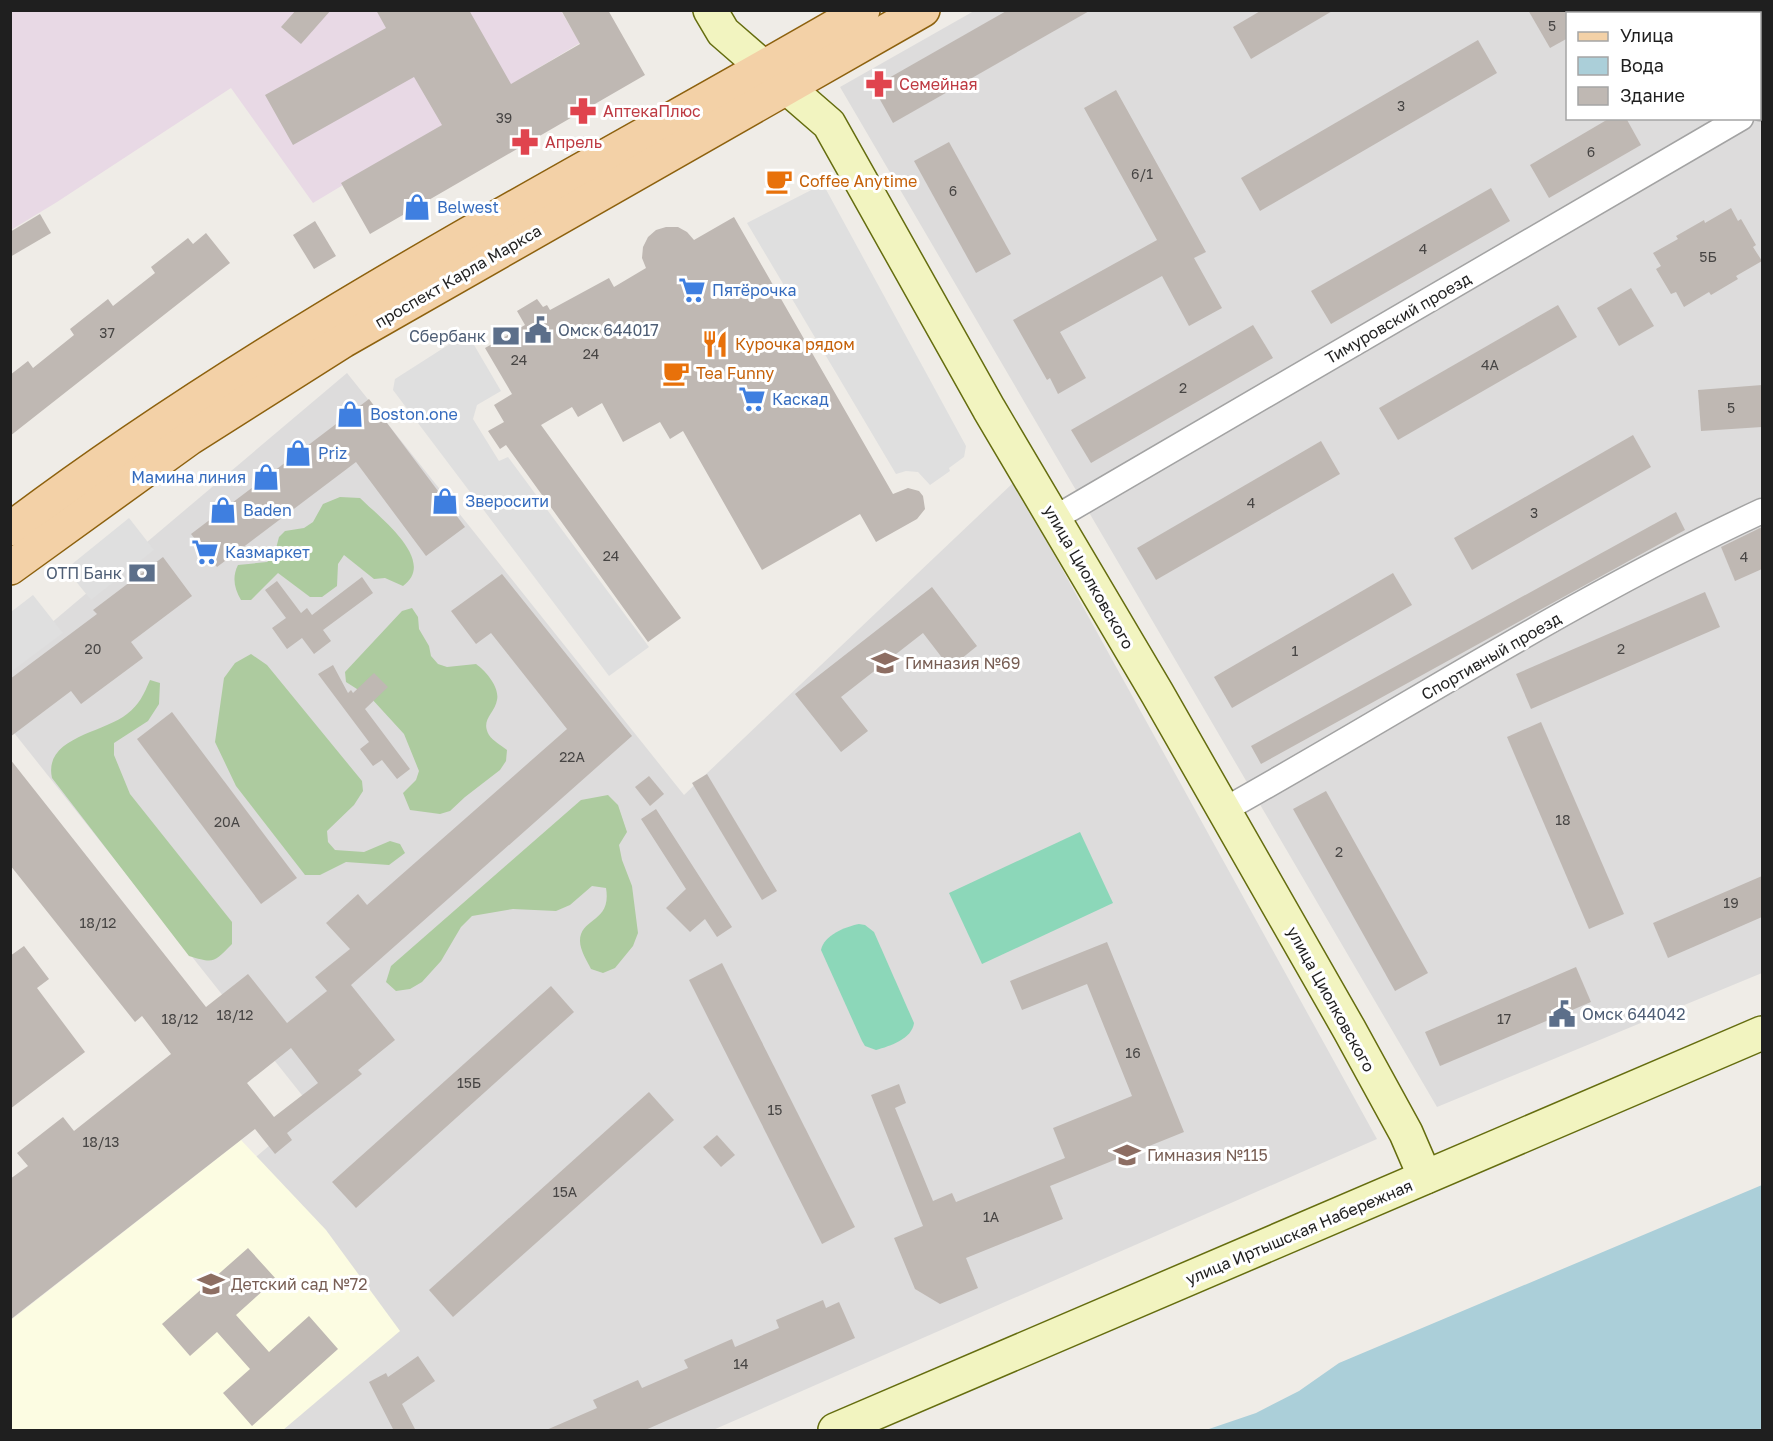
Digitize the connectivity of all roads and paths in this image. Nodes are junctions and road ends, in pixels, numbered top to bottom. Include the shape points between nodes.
1 (710, 10) edge
2 (864, 10) edge
3 (923, 10) edge
4 (763, 67) junction
5 (789, 87) junction
6 (1738, 120) edge
7 (181, 426) junction
8 (123, 467) junction
9 (1762, 511) edge
10 (1055, 518) junction
11 (10, 529) edge
12 (10, 568) edge
13 (1224, 810) junction
14 (1762, 1033) edge
15 (1425, 1178) junction
16 (835, 1431) edge

1 - 4 main road, улица Циолковского via 723,32
2 - 4 main road, проспект Карла Маркса
3 - 5 main road, проспект Карла Маркса
4 - 5 main road, улица Циолковского
4 - 7 main road, проспект Карла Маркса via 352,301
5 - 7 main road, проспект Карла Маркса via 343,341
5 - 10 main road, улица Циолковского via 829,124 989,409
6 - 10 street, Тимуровский проезд
7 - 8 main road, проспект Карла Маркса
8 - 11 main road, проспект Карла Маркса
8 - 12 main road, проспект Карла Маркса
9 - 13 street, Спортивный проезд via 1698,541 1543,626
10 - 13 main road, улица Циолковского
13 - 15 main road, улица Циолковского via 1400,1122
14 - 15 main road, улица Иртышская Набережная
15 - 16 main road, улица Иртышская Набережная

